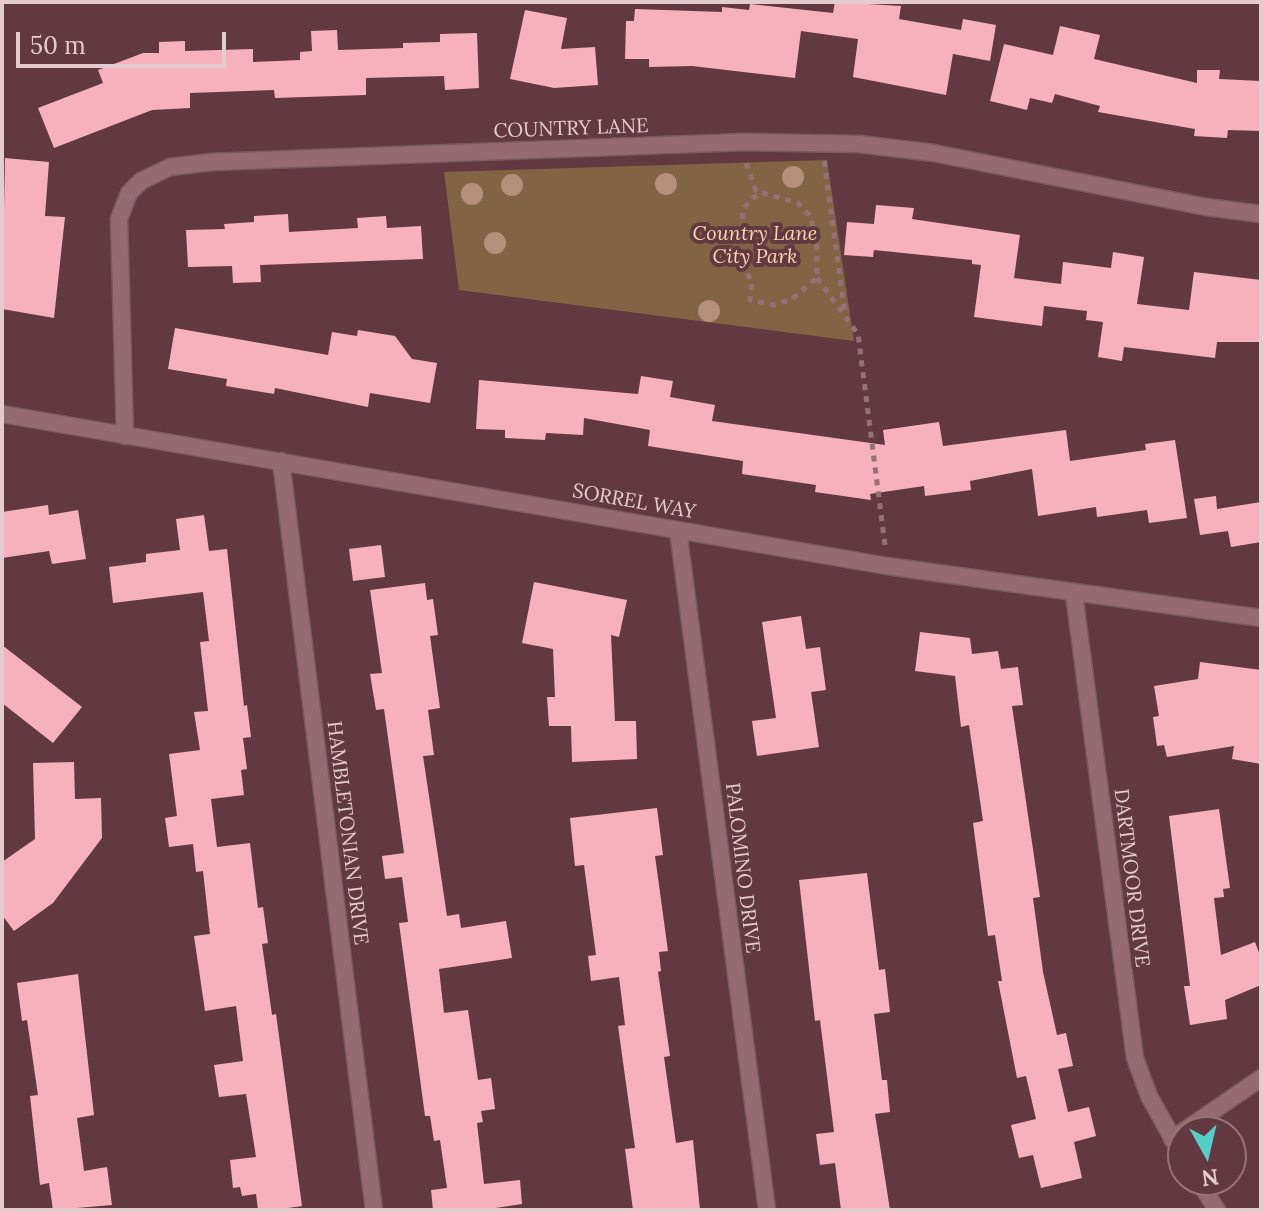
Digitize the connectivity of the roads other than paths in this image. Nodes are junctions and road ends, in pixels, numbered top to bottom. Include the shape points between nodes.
1 (1261, 214) edge
2 (2, 414) edge
3 (125, 436) junction
4 (281, 461) junction
5 (678, 530) junction
6 (1074, 594) junction
7 (1261, 618) edge
8 (1261, 1078) edge
9 (1206, 1116) edge
10 (1167, 1129) edge
11 (374, 1210) edge
12 (767, 1210) edge

1 - 3 street, COUNTRY LANE via 897,147 821,142 212,162 155,173 129,193 119,219
2 - 3 street, SORREL WAY
3 - 4 street, SORREL WAY
4 - 5 street, SORREL WAY
4 - 11 street, HAMBLETONIAN DRIVE
5 - 6 street, SORREL WAY
5 - 12 street, PALOMINO DRIVE
6 - 7 street, SORREL WAY
6 - 10 street, DARTMOOR DRIVE via 1131,1038 1140,1076
8 - 9 street

